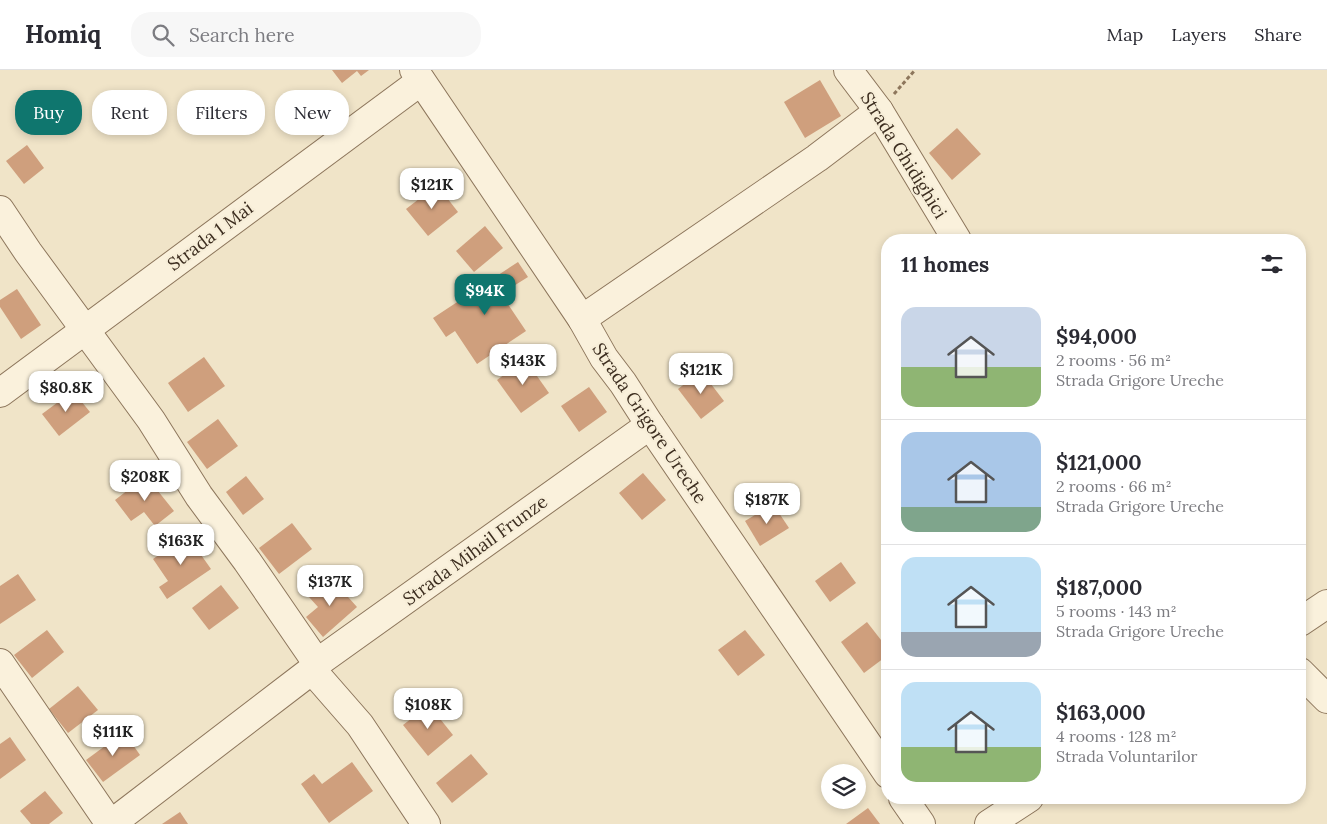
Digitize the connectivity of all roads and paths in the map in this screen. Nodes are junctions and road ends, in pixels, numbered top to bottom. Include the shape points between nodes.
1 (848, 70) edge
2 (915, 70) edge
3 (417, 76) edge
4 (879, 111) junction
5 (0, 210) edge
6 (953, 234) edge
7 (582, 319) junction
8 (84, 330) junction
9 (0, 392) edge
10 (650, 425) junction
11 (1327, 604) edge
12 (1306, 618) edge
13 (0, 664) edge
14 (314, 667) junction
15 (1306, 678) edge
16 (1327, 698) edge
17 (881, 764) edge
18 (907, 804) edge
19 (1021, 804) edge
20 (110, 824) edge
21 (426, 824) edge
22 (921, 824) edge
23 (989, 824) edge

1 - 4 street, Strada Ghidighici
2 - 4 path
3 - 7 street, Strada Grigore Ureche
3 - 8 street, Strada 1 Mai
4 - 6 street, Strada Ghidighici
4 - 7 street via 817,158
5 - 8 street
7 - 10 street, Strada Grigore Ureche via 604,358
8 - 9 street, Strada 1 Mai
8 - 14 street via 247,561
10 - 14 street, Strada Mihail Frunze
10 - 17 street, Strada Grigore Ureche
11 - 12 street
13 - 20 street
14 - 20 street, Strada Mihail Frunze
14 - 21 street via 360,725
15 - 16 street
18 - 22 street
19 - 23 street

